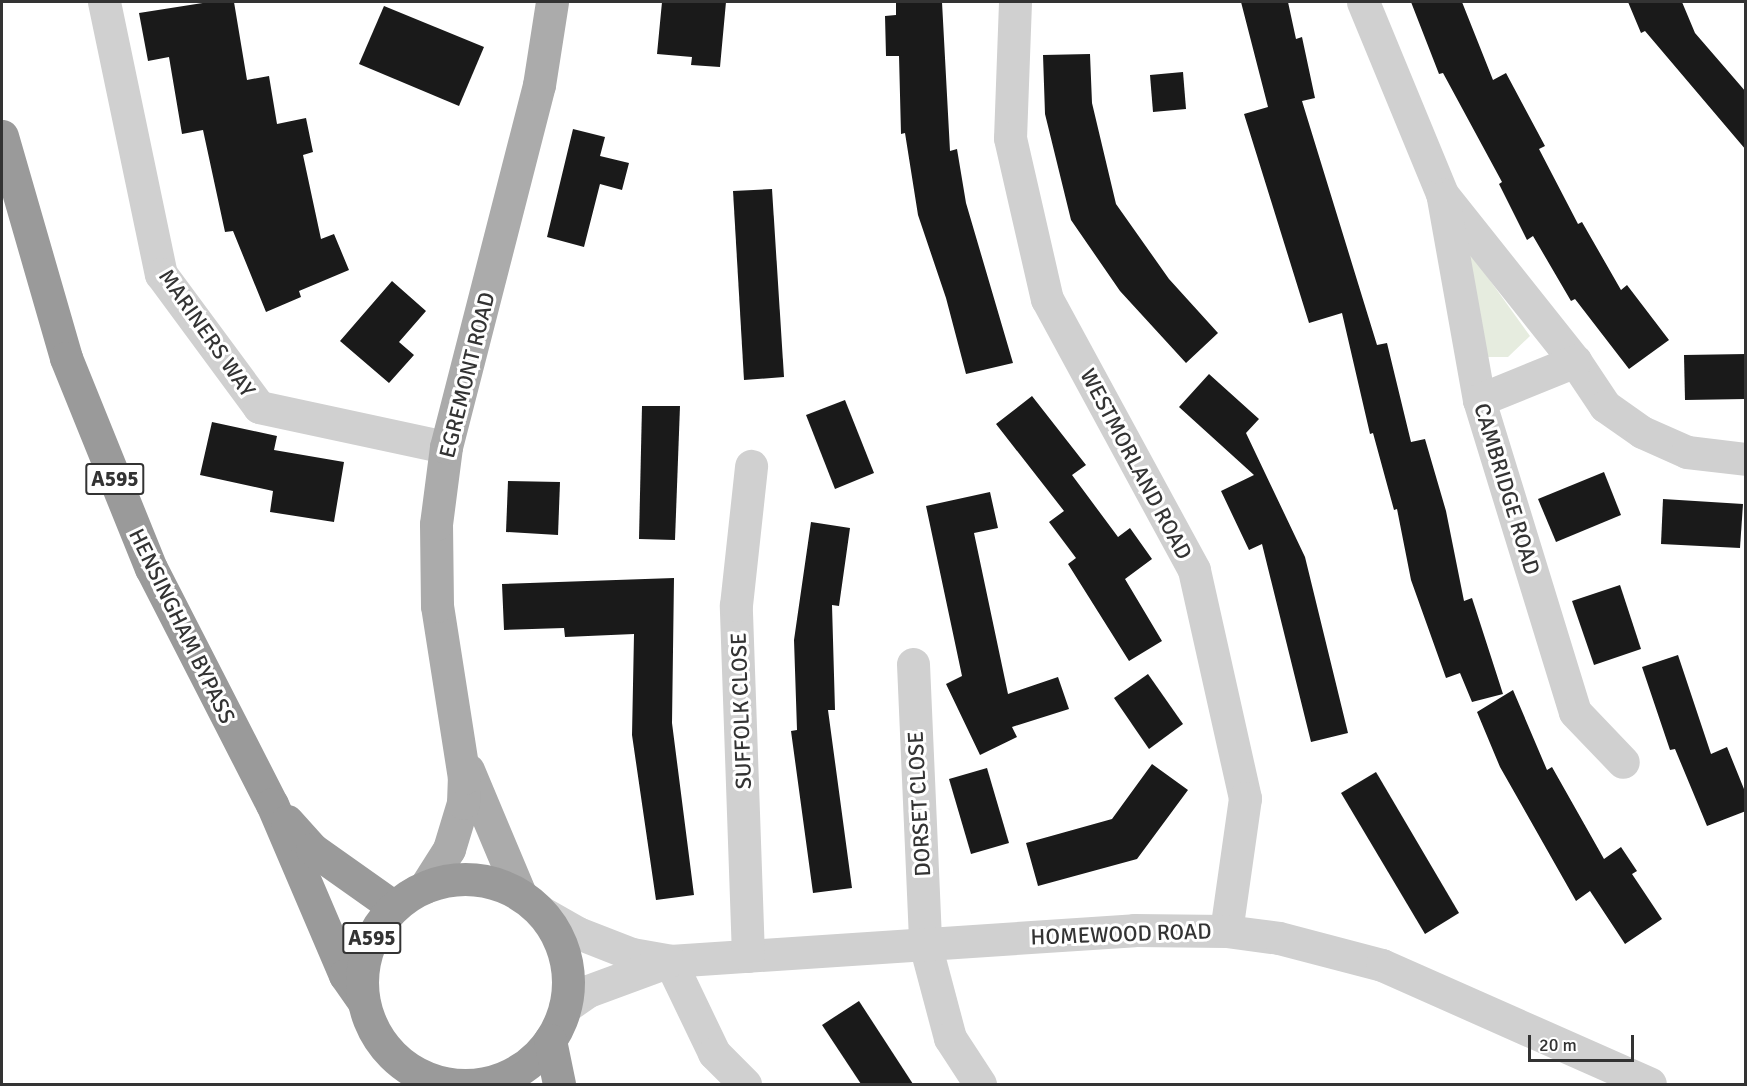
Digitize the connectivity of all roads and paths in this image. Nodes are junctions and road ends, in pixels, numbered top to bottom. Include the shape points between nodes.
1 (104, 2) edge
2 (552, 2) edge
3 (1015, 2) edge
4 (1363, 2) edge
5 (2, 136) edge
6 (1442, 194) junction
7 (1575, 361) junction
8 (1479, 400) junction
9 (446, 447) junction
10 (1746, 459) edge
11 (751, 466) dead end
12 (913, 664) dead end
13 (460, 752) junction
14 (1623, 762) dead end
15 (272, 804) junction
16 (425, 886) junction
17 (530, 903) junction
18 (394, 907) junction
19 (1226, 931) junction
20 (925, 944) junction
21 (748, 956) junction
22 (670, 961) junction
23 (363, 1001) junction
24 (565, 1007) junction
25 (550, 1040) junction
26 (559, 1084) edge
27 (744, 1084) edge
28 (980, 1084) edge
29 (1650, 1084) edge

1 - 9 street, MARINERS WAY via 161,274 259,407
2 - 9 main road, EGREMONT ROAD via 538,85
3 - 19 street, WESTMORLAND ROAD via 1010,138 1047,299 1194,570 1202,604 1245,798
4 - 6 street, CAMBRIDGE ROAD
5 - 15 highway, HENSINGHAM BYPASS / A595 via 66,358 151,568
6 - 7 street, CAMBRIDGE ROAD
6 - 8 street, CAMBRIDGE ROAD
7 - 8 street
7 - 10 street, CAMBRIDGE ROAD via 1605,406 1642,432 1687,452
8 - 14 street, CAMBRIDGE ROAD via 1575,712
9 - 13 main road, EGREMONT ROAD via 436,524 437,606
11 - 21 street, SUFFOLK CLOSE via 736,605
12 - 20 street, DORSET CLOSE
13 - 16 main road via 463,795 457,829
13 - 17 main road
15 - 18 highway, HENSINGHAM BYPASS / A595 via 312,849
15 - 23 highway, HENSINGHAM BYPASS / A595 via 345,975
16 - 17 highway, A595 via 464,878 502,885
16 - 18 highway, A595
17 - 22 street via 578,933 632,954
17 - 24 highway, A595 via 562,946 568,986
18 - 23 highway, A595 via 380,923 367,950
19 - 20 street, HOMEWOOD ROAD via 1134,930
19 - 29 street, HOMEWOOD ROAD via 1279,938 1382,965
20 - 21 street, HOMEWOOD ROAD
20 - 28 street, DORSET CLOSE via 950,1038
21 - 22 street, HOMEWOOD ROAD
22 - 24 street via 588,991
22 - 27 street via 714,1053
23 - 25 highway, A595 via 378,1037 390,1053 440,1082 494,1080 525,1065
24 - 25 highway, A595
25 - 26 highway

